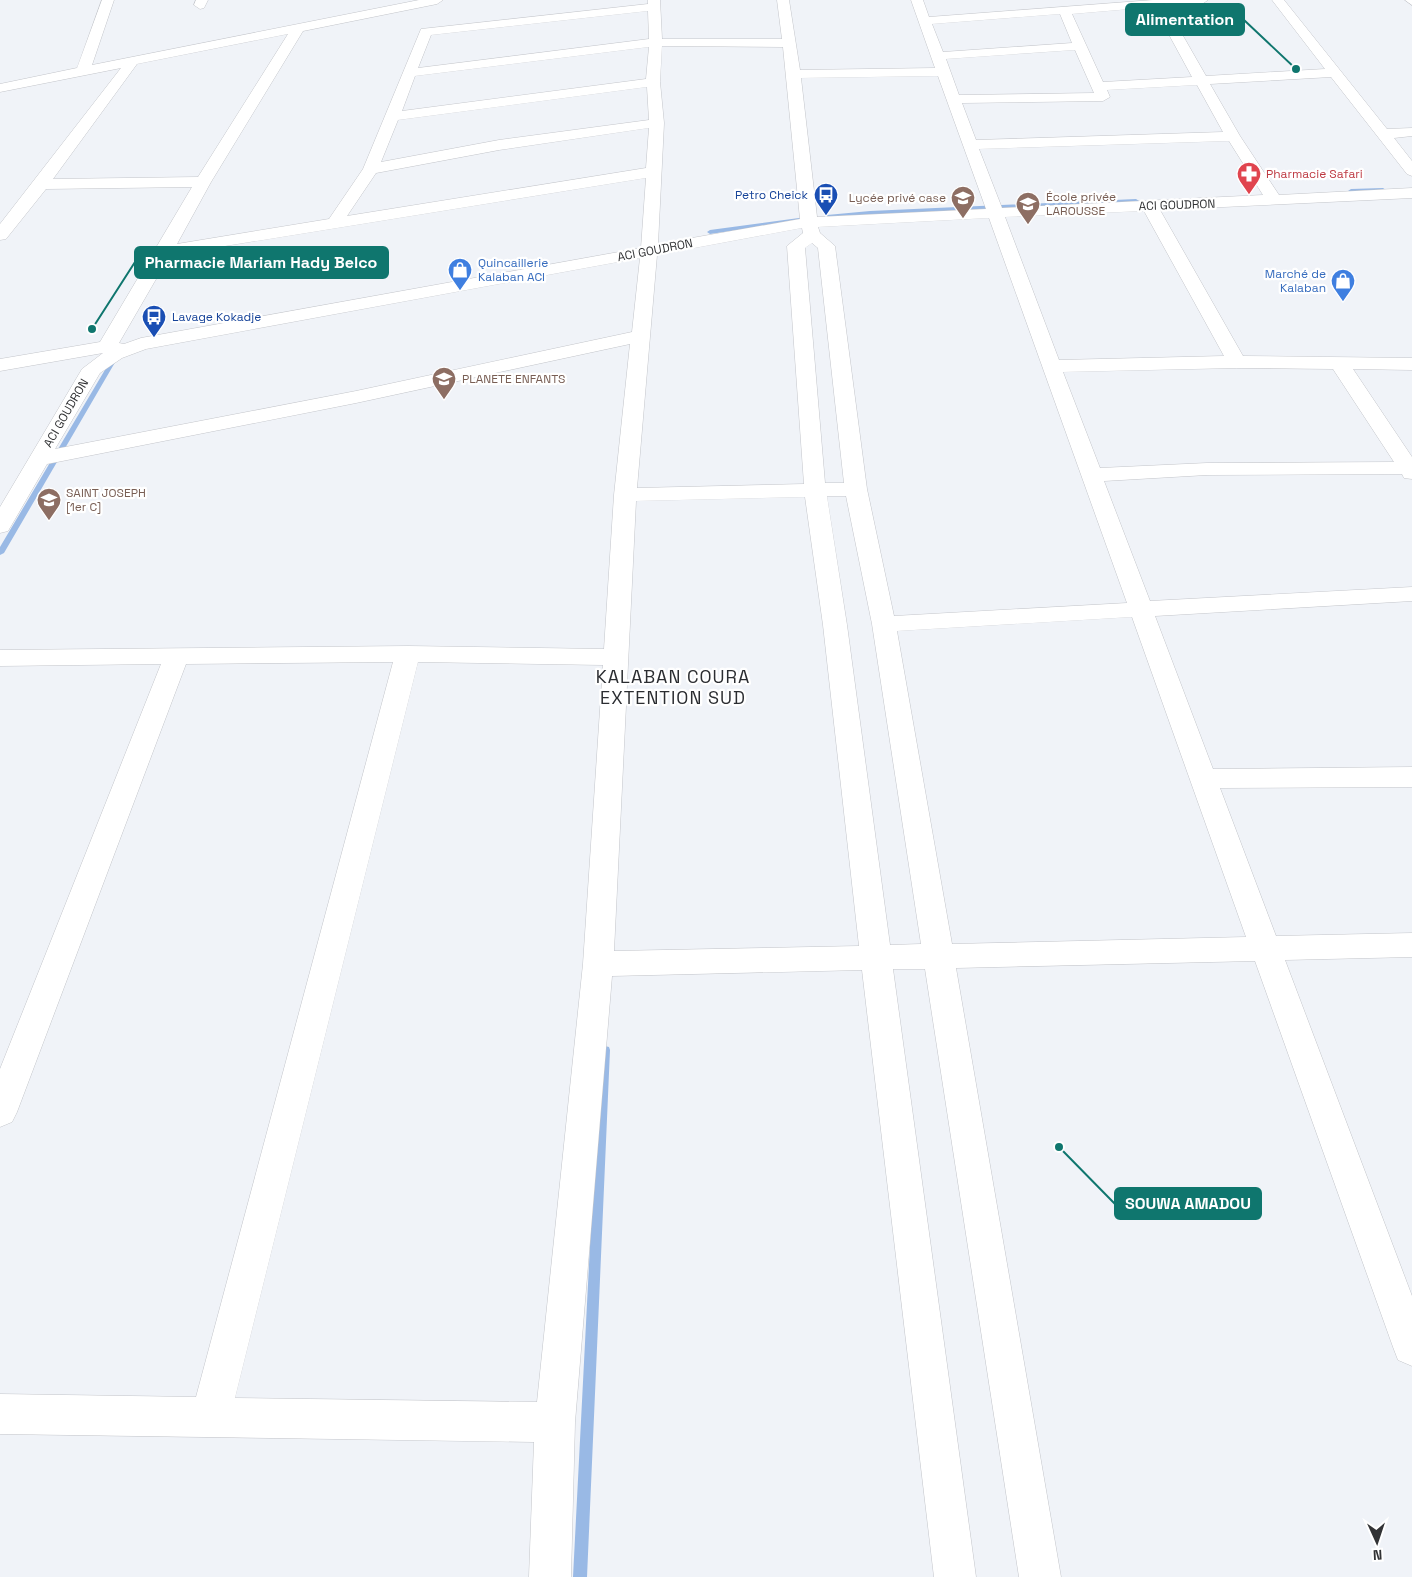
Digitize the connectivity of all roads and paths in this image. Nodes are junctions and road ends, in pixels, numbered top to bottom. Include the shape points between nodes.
1 (108, 0) edge
2 (783, 0) edge
3 (1202, 0) edge
4 (1278, 0) edge
5 (434, 1) edge
6 (411, 2) edge
7 (653, 4) edge
8 (1158, 4) junction
9 (920, 10) edge
10 (1064, 10) junction
11 (298, 28) junction
12 (426, 32) junction
13 (656, 42) junction
14 (788, 43) junction
15 (1080, 46) junction
16 (133, 61) junction
17 (941, 64) junction
18 (84, 71) junction
19 (409, 73) junction
20 (1334, 73) junction
21 (794, 74) junction
22 (1203, 80) junction
23 (653, 82) junction
24 (1098, 86) junction
25 (0, 88) edge
26 (953, 99) junction
27 (394, 116) junction
28 (656, 123) junction
29 (1412, 132) edge
30 (1383, 134) junction
31 (1233, 136) junction
32 (970, 145) junction
33 (371, 169) junction
34 (1412, 171) edge
35 (653, 172) junction
36 (204, 182) junction
37 (41, 184) junction
38 (1412, 193) edge
39 (1275, 201) junction
40 (1150, 206) junction
41 (995, 213) junction
42 (333, 225) junction
43 (810, 229) junction
44 (0, 235) edge
45 (164, 251) junction
46 (649, 252) junction
47 (640, 336) junction
48 (107, 347) junction
49 (127, 349) junction
50 (1237, 362) junction
51 (1339, 363) junction
52 (1412, 364) edge
53 (0, 365) edge
54 (1051, 366) junction
55 (39, 459) junction
56 (1410, 471) edge
57 (1091, 475) junction
58 (856, 489) junction
59 (815, 490) junction
60 (625, 494) junction
61 (0, 526) edge
62 (1412, 594) edge
63 (1141, 611) junction
64 (884, 624) junction
65 (408, 654) junction
66 (176, 657) junction
67 (615, 657) junction
68 (0, 658) edge
69 (1412, 776) edge
70 (1203, 779) junction
71 (1412, 946) edge
72 (1266, 949) junction
73 (939, 957) junction
74 (876, 959) junction
75 (598, 964) junction
76 (0, 1112) edge
77 (1412, 1347) edge
78 (0, 1414) edge
79 (210, 1417) junction
80 (555, 1422) junction
81 (550, 1577) edge
82 (956, 1577) edge
83 (1040, 1577) edge

1 - 18 street
2 - 14 street
3 - 8 street
4 - 20 street
5 - 6 street
5 - 12 street
6 - 11 street
7 - 12 street
7 - 13 street
8 - 10 street
8 - 22 street
9 - 10 street
9 - 17 street
10 - 15 street
11 - 16 street
11 - 36 street
12 - 19 street
13 - 14 street
13 - 19 street
13 - 23 street
14 - 21 street
15 - 17 street
15 - 24 street
16 - 18 street
16 - 37 street
17 - 21 street
17 - 26 street
18 - 25 street
19 - 27 street
20 - 22 street
20 - 30 street
21 - 43 street
22 - 24 street
22 - 31 street
23 - 27 street
23 - 28 street
24 - 26 street via 1103,97
26 - 32 street
27 - 33 street
28 - 33 street via 499,145
28 - 35 street
29 - 30 street
30 - 34 street
31 - 32 street
31 - 39 street
32 - 41 street
33 - 42 street
35 - 42 street
35 - 46 street
36 - 37 street
36 - 45 street
37 - 44 street
38 - 39 street, ACI GOUDRON
39 - 40 street, ACI GOUDRON
40 - 41 street, ACI GOUDRON
40 - 50 street
41 - 43 street, ACI GOUDRON
41 - 54 street
42 - 45 street
43 - 46 street, ACI GOUDRON
43 - 58 street via 826,246
43 - 59 street via 796,246
45 - 48 street
46 - 47 street
46 - 49 street, ACI GOUDRON via 187,334
47 - 55 street
47 - 60 street
48 - 49 street
48 - 53 street
49 - 55 street, ACI GOUDRON via 92,369
50 - 51 street
50 - 54 street
51 - 52 street
51 - 56 street
54 - 57 street
55 - 61 street, ACI GOUDRON
56 - 57 street via 1207,469
57 - 63 street
58 - 59 street
58 - 64 street
59 - 60 street
59 - 74 street
60 - 67 street
62 - 63 street
63 - 64 street
63 - 70 street
64 - 73 street
65 - 66 street
65 - 67 street
65 - 79 street
66 - 68 street
66 - 76 street
67 - 75 street
69 - 70 street
70 - 72 street
71 - 72 street
72 - 73 street
72 - 77 street
73 - 74 street
73 - 83 street
74 - 75 street
74 - 82 street
75 - 80 street
78 - 79 street
79 - 80 street
80 - 81 street

